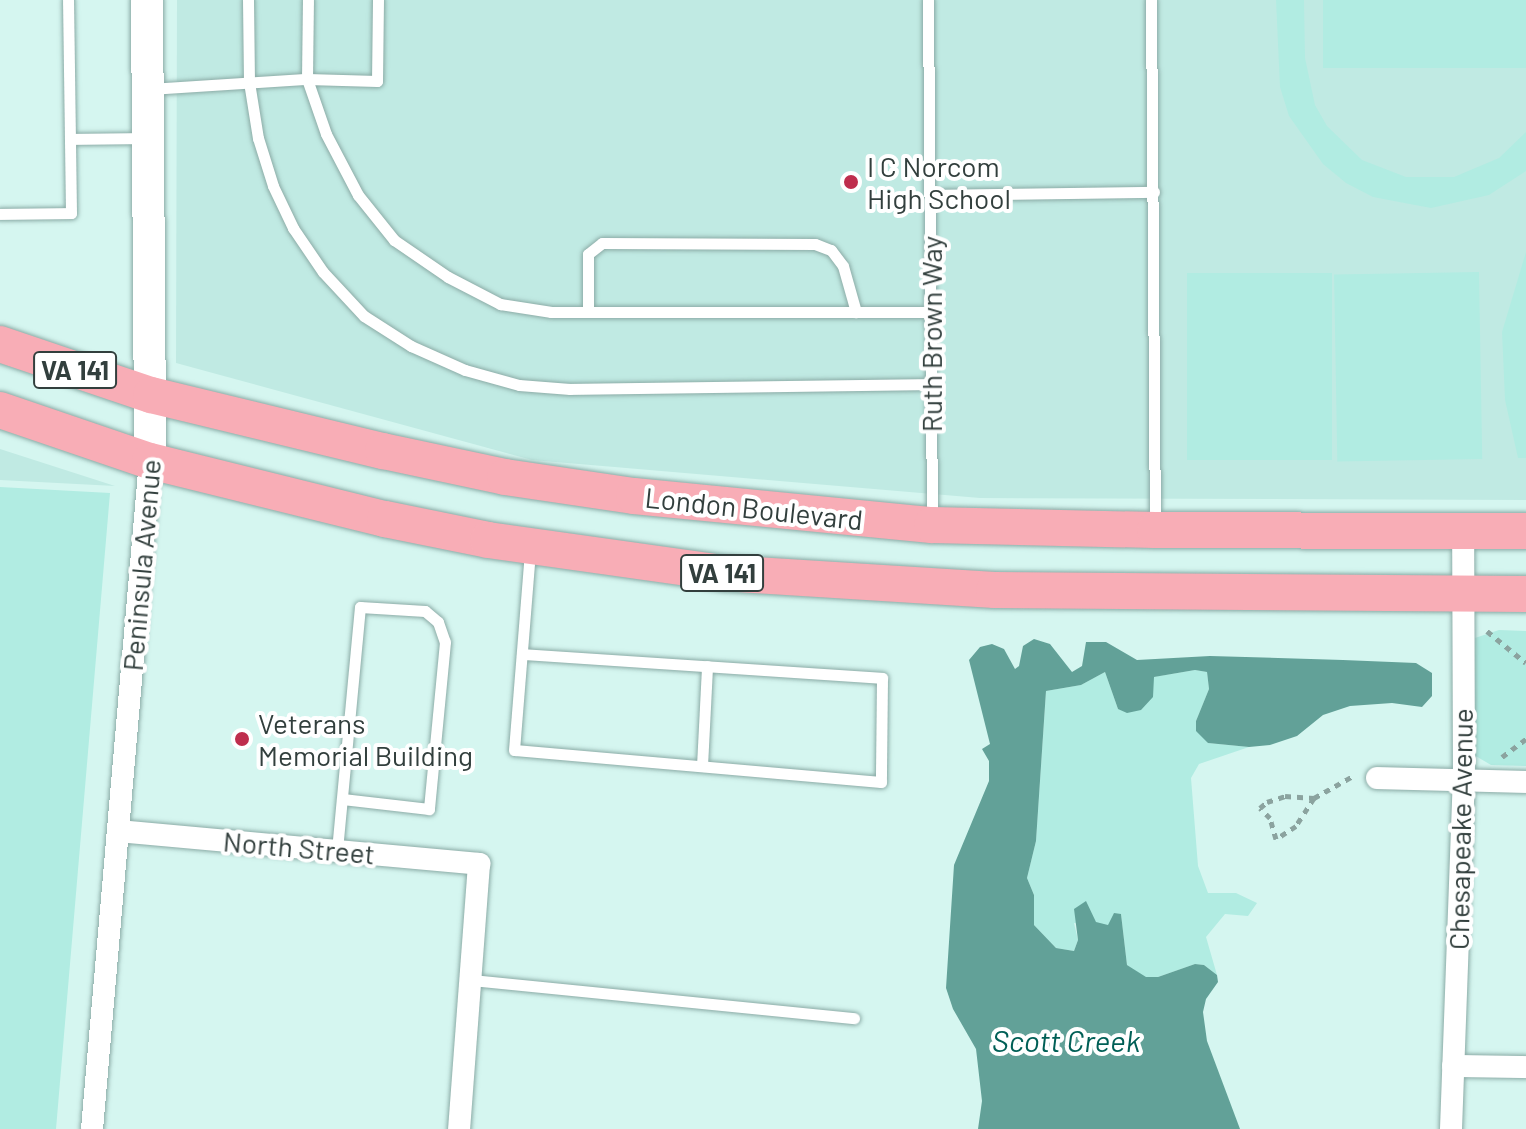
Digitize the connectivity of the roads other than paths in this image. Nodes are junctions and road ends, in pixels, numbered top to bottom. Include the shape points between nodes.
1 (68, 0) edge
2 (147, 0) edge
3 (248, 0) edge
4 (308, 0) edge
5 (378, 0) edge
6 (928, 0) edge
7 (1151, 0) edge
8 (307, 79) junction
9 (249, 82) junction
10 (148, 89) junction
11 (148, 138) junction
12 (70, 139) junction
13 (1154, 192) junction
14 (931, 195) junction
15 (0, 214) edge
16 (588, 312) junction
17 (856, 312) junction
18 (930, 312) junction
19 (0, 344) edge
20 (930, 384) junction
21 (151, 395) junction
22 (0, 410) edge
23 (150, 461) junction
24 (932, 525) junction
25 (1155, 530) junction
26 (1463, 530) junction
27 (1526, 531) edge
28 (531, 546) junction
29 (1526, 594) edge
30 (1463, 596) junction
31 (522, 654) junction
32 (707, 666) junction
33 (702, 766) junction
34 (1377, 778) road end
35 (1464, 780) junction
36 (1526, 782) edge
37 (343, 799) junction
38 (118, 831) junction
39 (337, 850) junction
40 (472, 980) junction
41 (854, 1018) dead end
42 (1453, 1066) junction
43 (1526, 1067) edge
44 (92, 1129) edge
45 (459, 1129) edge
46 (1451, 1129) edge

1 - 12 lane
2 - 10 street, Peninsula Avenue
3 - 9 lane
4 - 8 lane
5 - 8 lane via 377,81
6 - 14 lane, Ruth Brown Way
7 - 13 lane
8 - 9 lane
8 - 16 lane via 326,134 358,195 394,240 500,304
9 - 10 lane
9 - 20 lane via 273,186 323,272 364,316 411,346 465,370 519,385 570,389
10 - 11 street, Peninsula Avenue
11 - 12 lane
11 - 21 street, Peninsula Avenue
12 - 15 lane via 71,213
13 - 14 lane
13 - 25 lane
14 - 18 lane, Ruth Brown Way
16 - 17 lane
16 - 17 lane via 588,254 602,243 618,243 815,244 831,250 843,266
17 - 18 lane
18 - 20 lane, Ruth Brown Way
19 - 21 main road, London Boulevard / VA 141
20 - 24 lane, Ruth Brown Way
21 - 23 street, Peninsula Avenue
21 - 24 main road, London Boulevard / VA 141 via 505,477 765,511
22 - 23 main road, VA 141
23 - 28 main road, VA 141 via 385,519
23 - 38 street, Peninsula Avenue
24 - 25 main road, London Boulevard / VA 141
25 - 26 main road, London Boulevard / VA 141
26 - 27 main road, London Boulevard / VA 141
26 - 30 street, Chesapeake Avenue
28 - 30 main road, VA 141 via 723,573 853,583
28 - 31 lane
29 - 30 main road, VA 141
30 - 35 street, Chesapeake Avenue
31 - 32 lane
31 - 33 lane via 514,750
32 - 33 lane
32 - 33 lane via 882,678 881,782
34 - 35 street
35 - 36 street
35 - 42 street, Chesapeake Avenue
37 - 37 lane via 360,607 425,611 438,622 445,642 429,809
37 - 39 lane
38 - 39 street, North Street
38 - 44 street, Peninsula Avenue
39 - 40 street, North Street via 479,864
40 - 41 lane
40 - 45 street
42 - 43 street
42 - 46 street, Chesapeake Avenue

